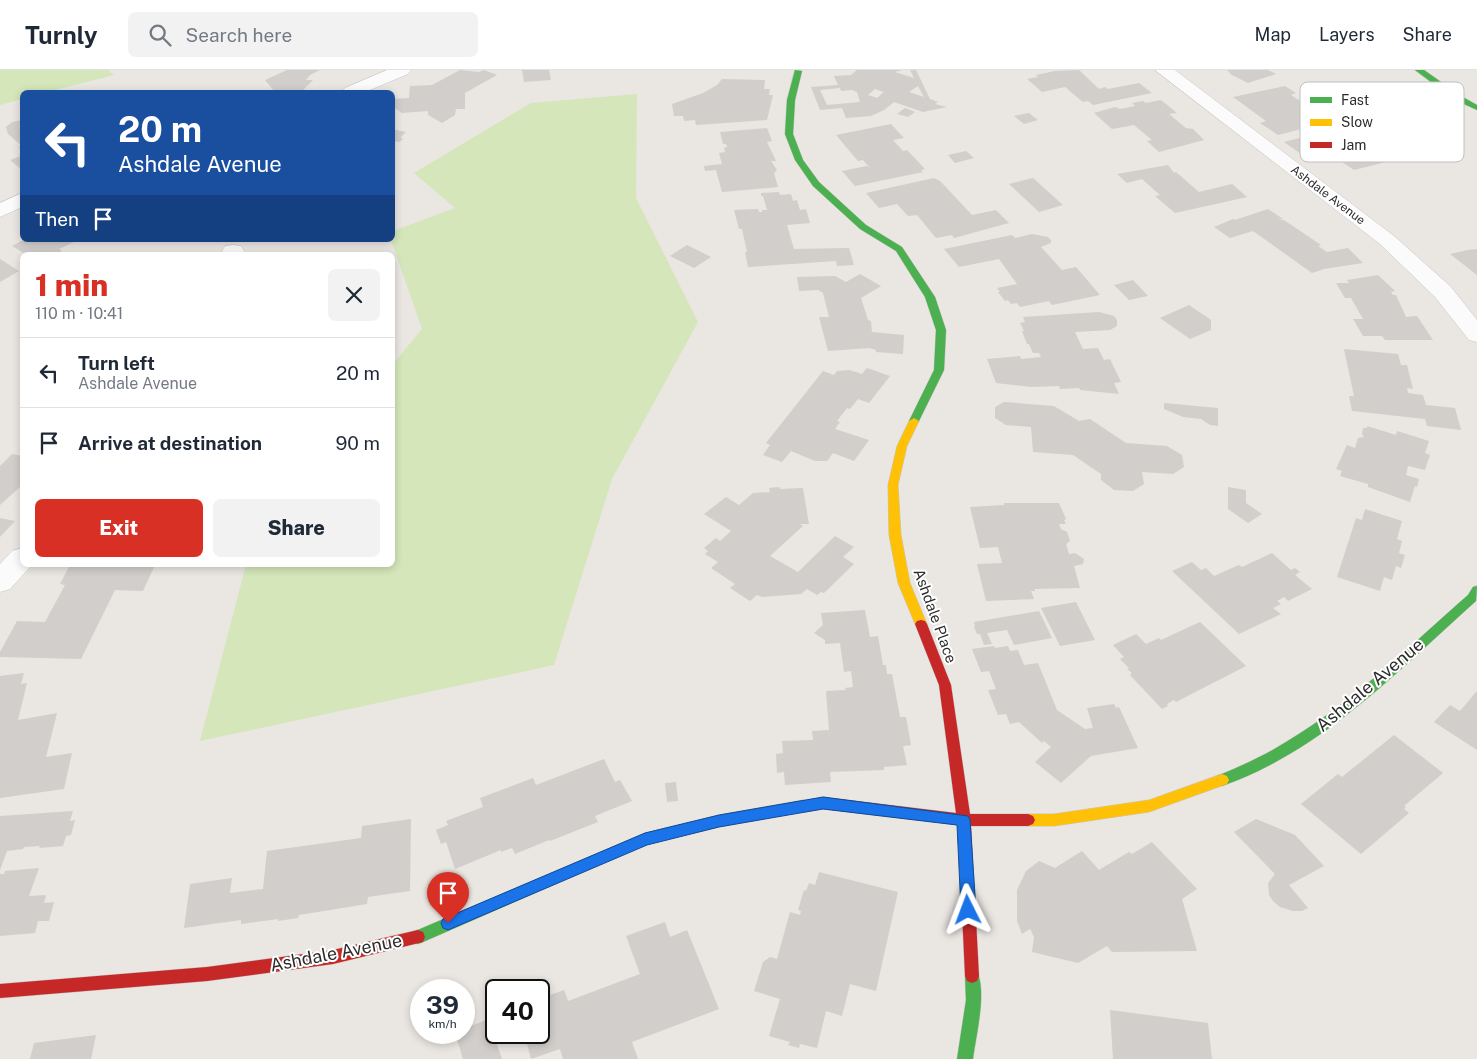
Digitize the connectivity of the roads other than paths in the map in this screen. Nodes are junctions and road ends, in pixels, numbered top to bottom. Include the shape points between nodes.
1 (402, 70) edge
2 (1164, 70) edge
3 (1419, 70) edge
4 (798, 71) dead end
5 (1436, 82) edge
6 (356, 90) edge
7 (1464, 101) edge
8 (1477, 108) edge
9 (20, 200) edge
10 (0, 211) edge
11 (1477, 335) edge
12 (20, 560) edge
13 (0, 582) edge
14 (1477, 590) edge
15 (964, 820) junction
16 (0, 991) edge
17 (964, 1059) edge

1 - 6 street
2 - 11 street, Ashdale Avenue via 1387,240 1443,292
3 - 5 street
4 - 15 street, Ashdale Place via 791,100 789,134 799,160 816,184 863,227 898,249 930,297 941,330 939,370 902,446 893,495 895,535 904,583 945,684
7 - 8 street
9 - 10 street
12 - 13 street
14 - 15 street, Ashdale Avenue via 1472,598 1325,725 1250,770 1149,806 1054,820
15 - 16 street, Ashdale Avenue via 823,803 719,821 645,839 413,938 334,957 207,974
15 - 17 street, Ashdale Place via 973,1000

